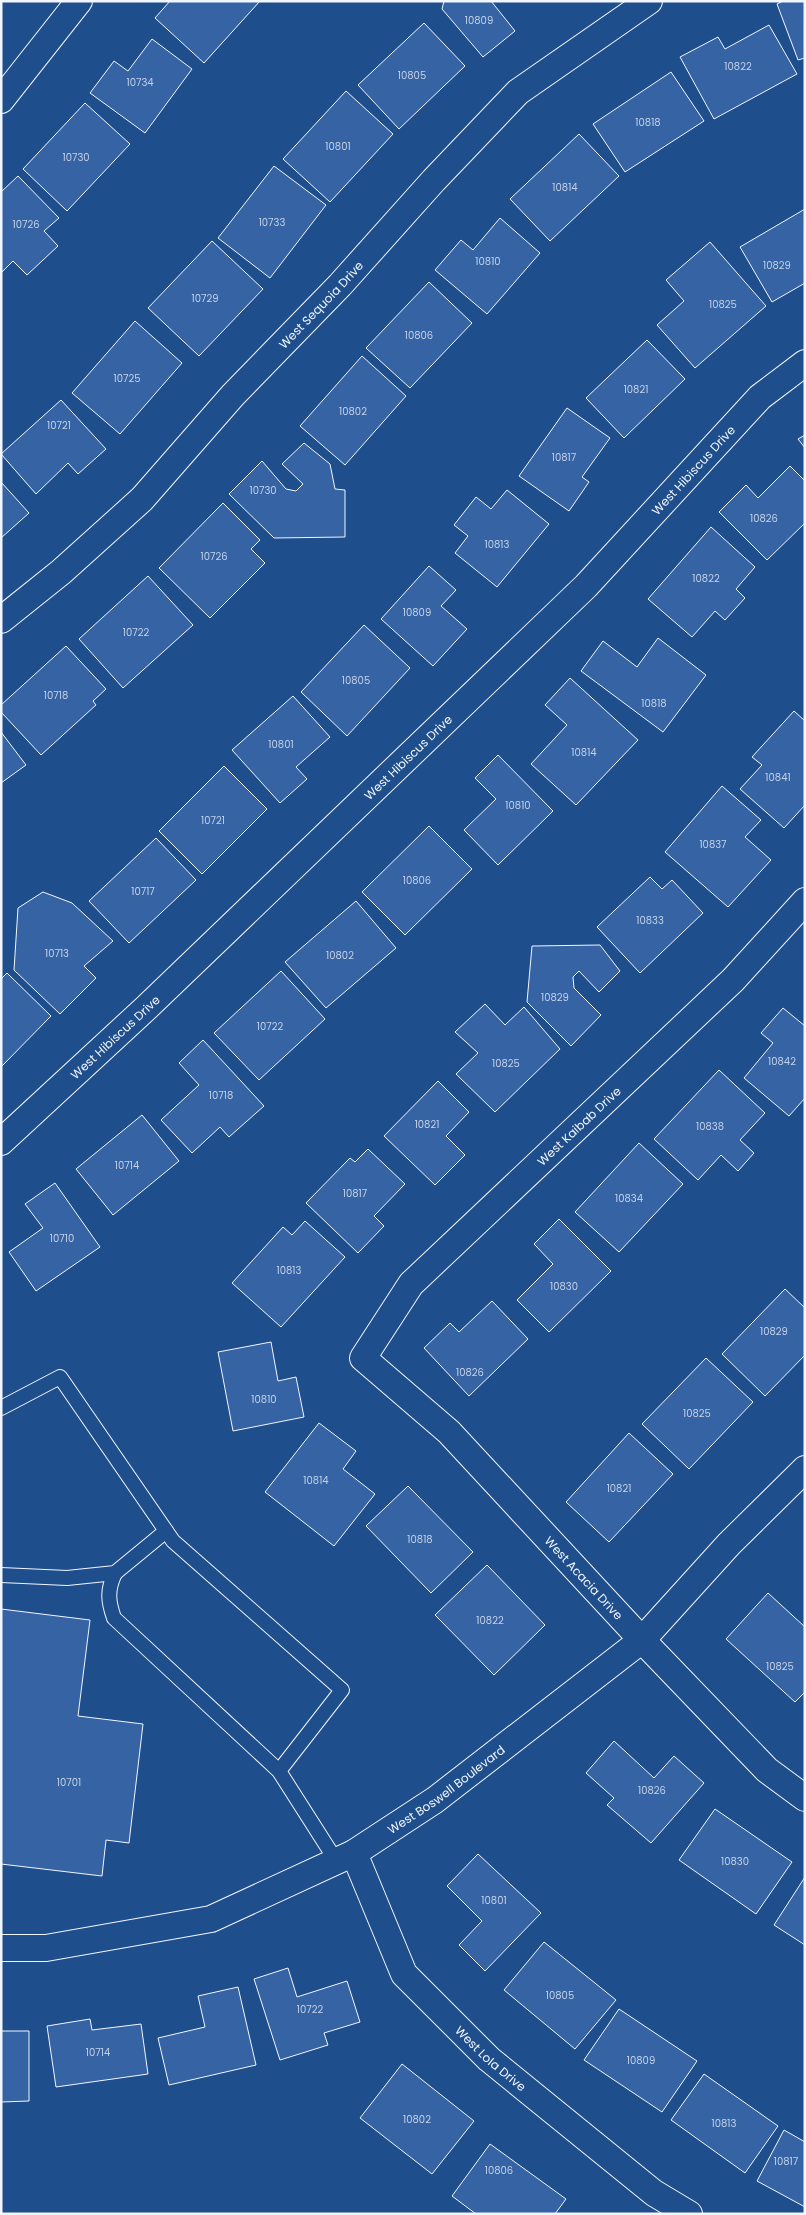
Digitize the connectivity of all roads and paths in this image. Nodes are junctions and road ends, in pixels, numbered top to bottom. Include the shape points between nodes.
1 (79, 1) edge
2 (649, 1) edge
3 (1, 100) edge
4 (805, 363) edge
5 (1, 620) edge
6 (805, 901) edge
7 (1, 1142) edge
8 (363, 1358) joint
9 (1, 1408) edge
10 (805, 1469) edge
11 (166, 1531) junction
12 (114, 1573) junction
13 (1, 1576) edge
14 (642, 1640) junction
15 (279, 1771) junction
16 (805, 1798) edge
17 (345, 1857) junction
18 (1, 1948) edge
19 (689, 2214) edge

1 - 3 street
2 - 5 street, West Sequoia Drive via 518,92 340,285 233,395 142,499 61,572
4 - 7 street, West Hibiscus Drive via 760,398 586,586 153,1001
6 - 8 street, West Kaibab Drive via 734,980 411,1284
8 - 14 street, West Acacia Drive via 449,1432
9 - 11 lane via 60,1377
10 - 14 street, West Boswell Boulevard via 729,1544
11 - 12 lane
11 - 15 lane via 173,1541 342,1690
12 - 13 lane via 67,1578
12 - 15 lane via 108,1587 108,1602 114,1618
14 - 16 street, West Acacia Drive via 768,1770
14 - 17 street, West Boswell Boulevard via 435,1800
15 - 17 lane
17 - 18 street, West Boswell Boulevard via 211,1919 46,1948
17 - 19 street, West Lola Drive via 404,1974 489,2059 654,2193

